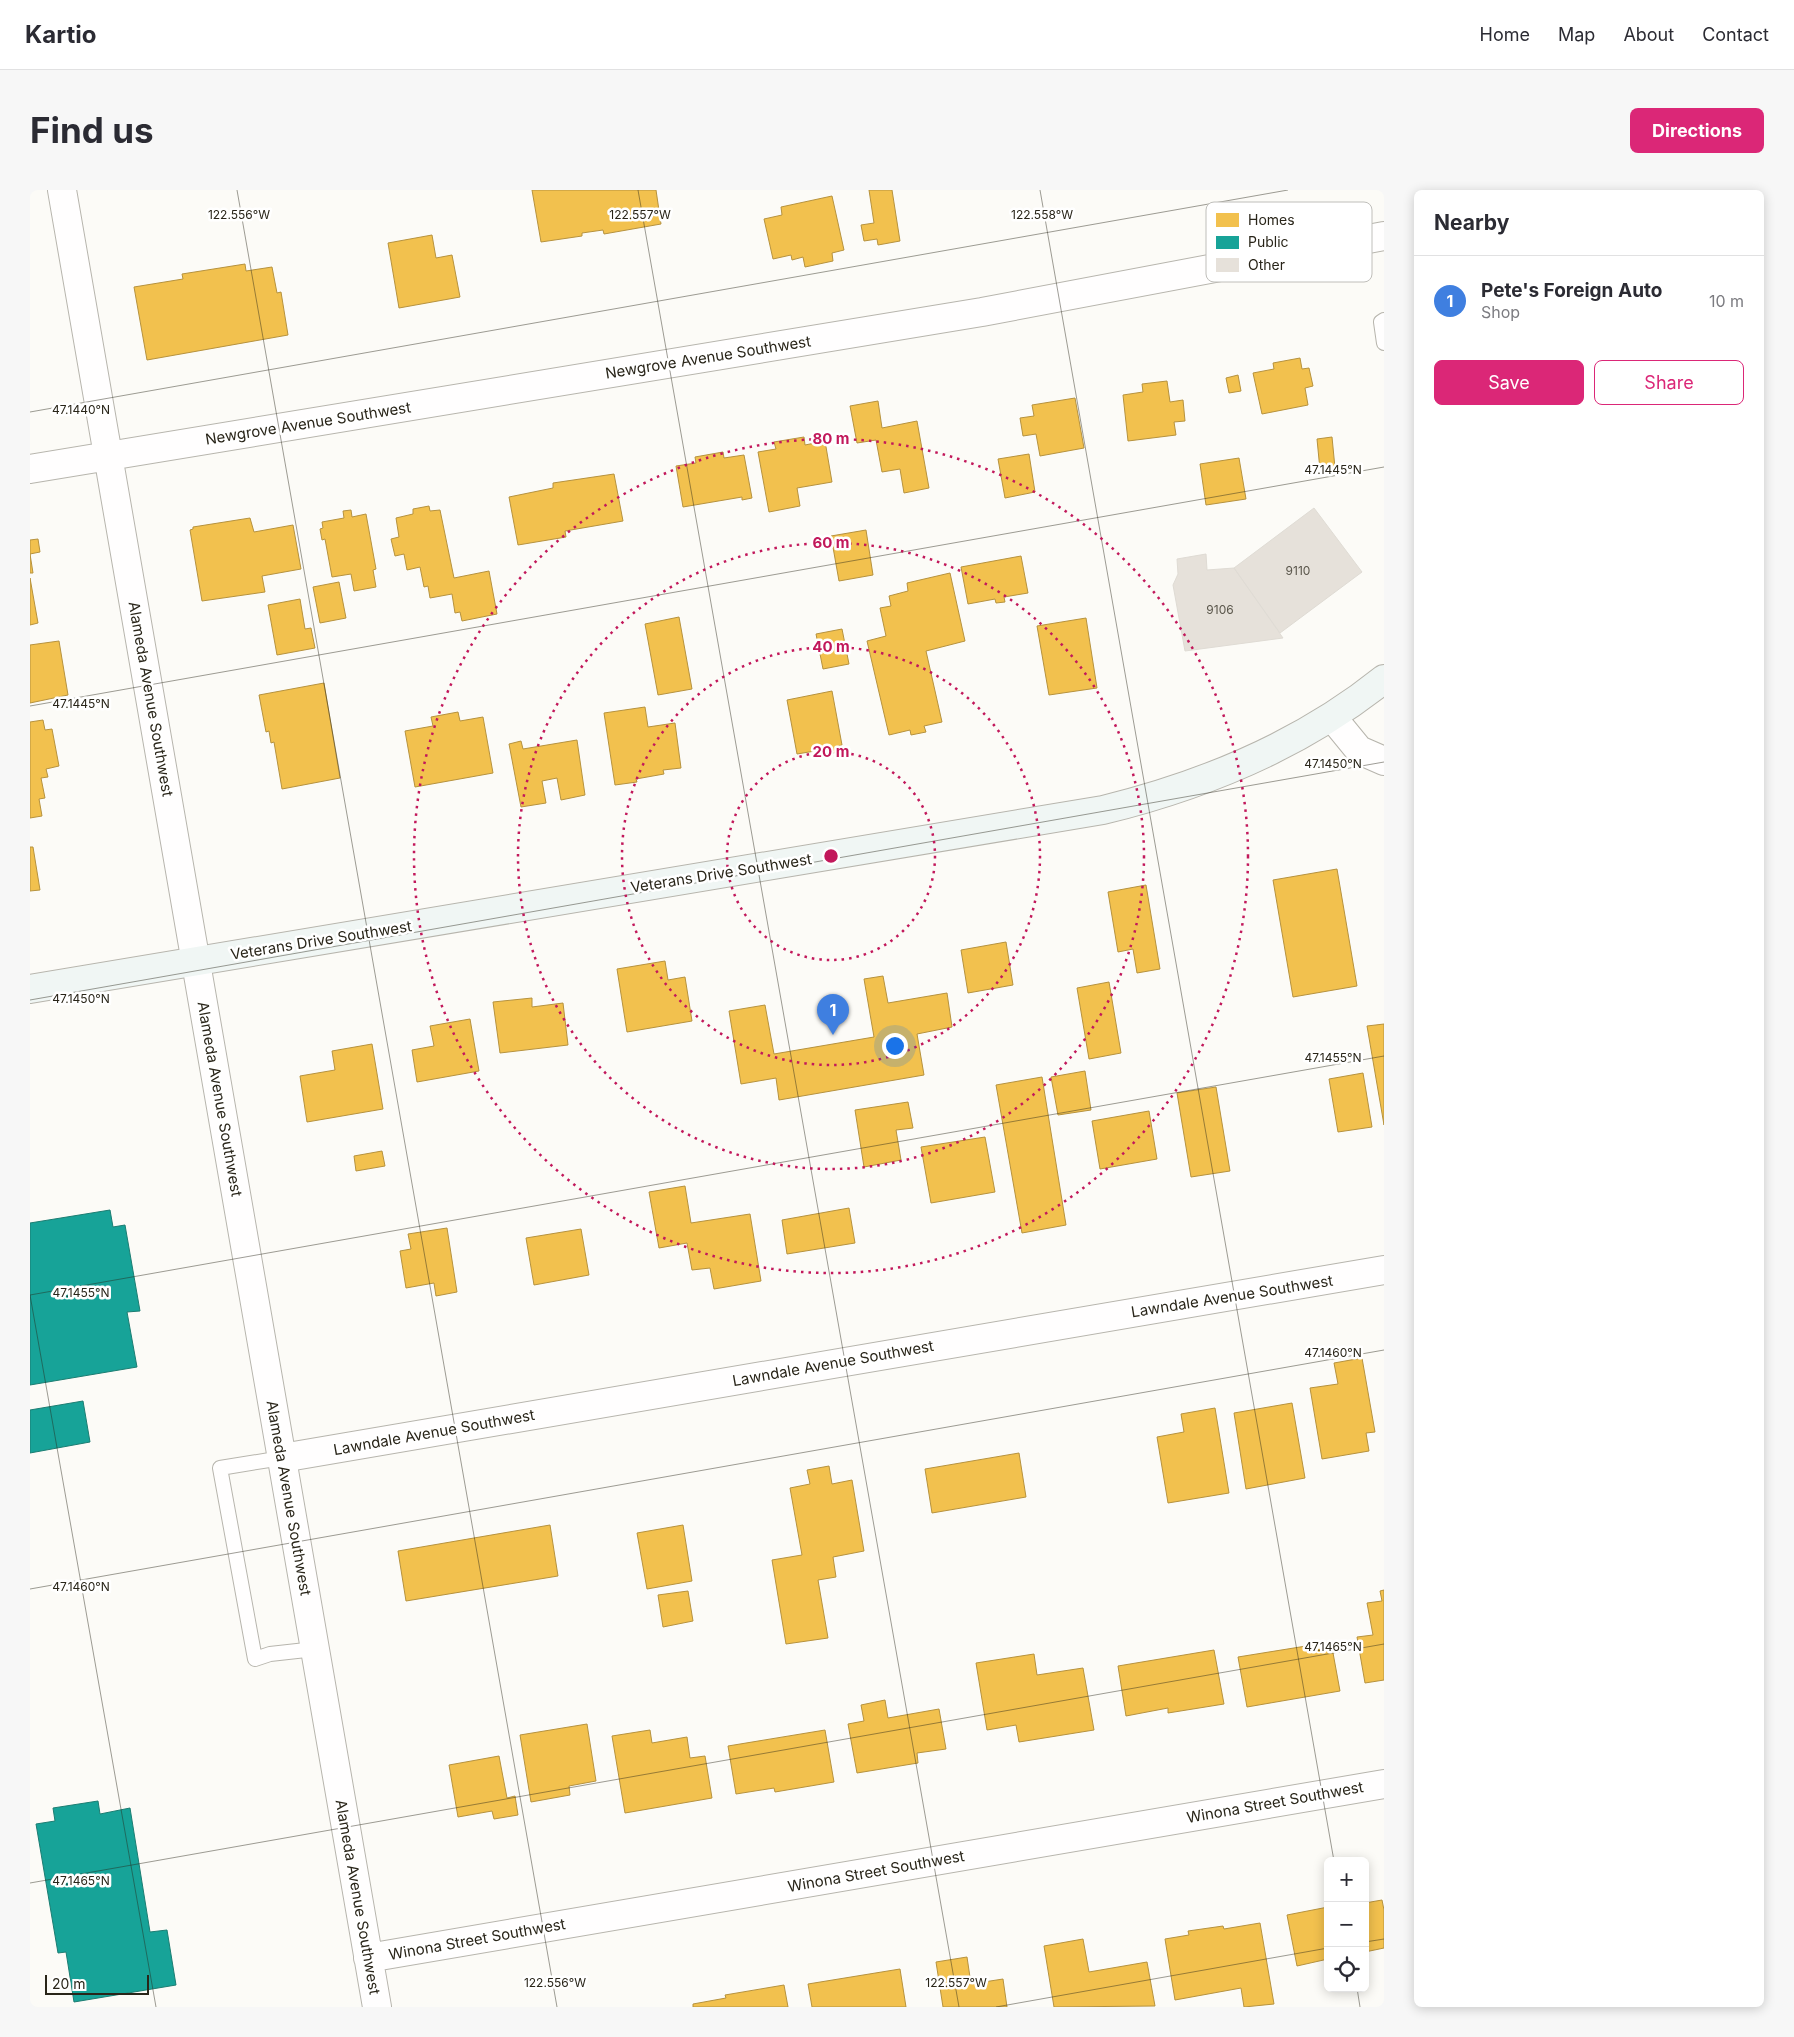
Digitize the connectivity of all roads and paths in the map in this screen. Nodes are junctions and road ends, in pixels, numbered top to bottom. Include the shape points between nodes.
1 (62, 190) edge
2 (1206, 270) edge
3 (1384, 320) edge
4 (1384, 343) edge
5 (108, 456) junction
6 (30, 469) edge
7 (1384, 679) edge
8 (1332, 717) junction
9 (1384, 761) edge
10 (196, 960) junction
11 (30, 989) edge
12 (1384, 1270) edge
13 (282, 1458) junction
14 (315, 1649) junction
15 (1384, 1784) edge
16 (368, 1958) junction
17 (377, 2007) edge

1 - 5 street, Alameda Avenue Southwest
2 - 5 street, Newgrove Avenue Southwest via 982,312
3 - 4 lane via 1381,322
5 - 6 street, Newgrove Avenue Southwest
5 - 10 street, Alameda Avenue Southwest
7 - 8 street, Veterans Drive Southwest
8 - 9 street via 1359,750
8 - 10 street, Veterans Drive Southwest via 1268,753 1206,779 1152,798 1103,810
10 - 11 street, Veterans Drive Southwest
10 - 13 street, Alameda Avenue Southwest
12 - 13 street, Lawndale Avenue Southwest
13 - 14 street, Alameda Avenue Southwest
13 - 14 lane via 220,1468 256,1658
14 - 16 street, Alameda Avenue Southwest
15 - 16 street, Winona Street Southwest
16 - 17 street, Alameda Avenue Southwest

